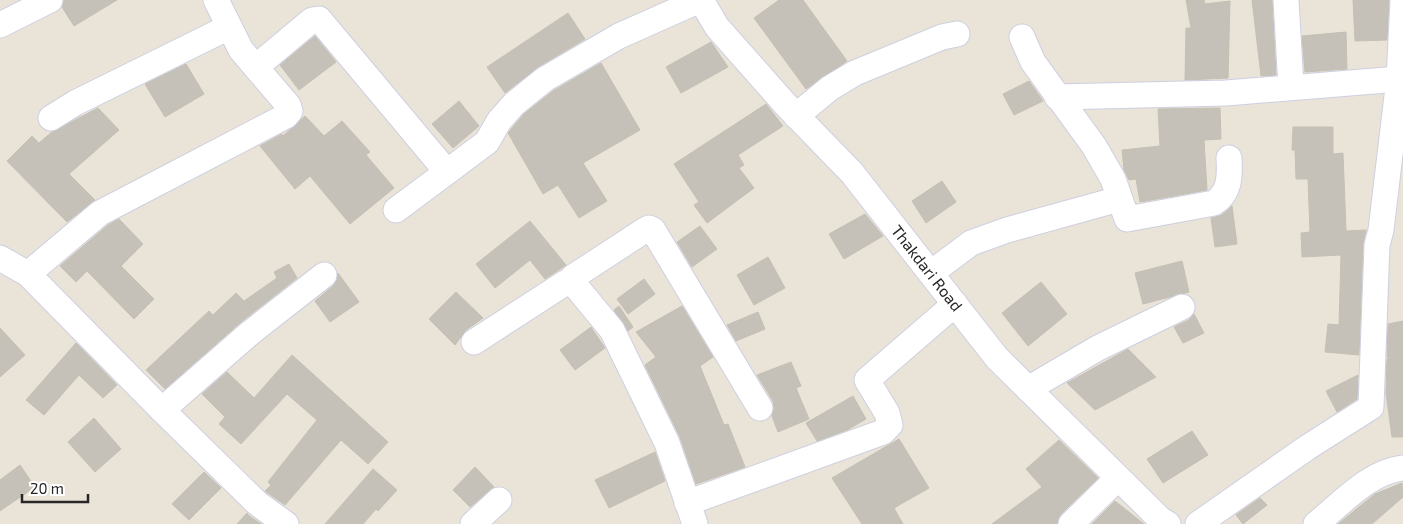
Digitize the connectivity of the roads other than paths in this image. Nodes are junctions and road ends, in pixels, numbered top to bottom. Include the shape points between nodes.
1 (50, 0) edge
2 (216, 0) edge
3 (701, 0) edge
4 (1286, 0) edge
5 (1403, 0) edge
6 (0, 25) edge
7 (228, 27) junction
8 (957, 34) dead end
9 (1022, 36) dead end
10 (256, 67) junction
11 (1399, 79) junction
12 (1291, 87) junction
13 (1057, 97) junction
14 (796, 116) junction
15 (51, 118) dead end
16 (1229, 158) dead end
17 (447, 172) junction
18 (1119, 199) junction
19 (396, 210) dead end
20 (0, 258) edge
21 (931, 273) junction
22 (28, 274) junction
23 (324, 275) dead end
24 (570, 282) junction
25 (955, 304) junction
26 (1182, 307) dead end
27 (474, 342) dead end
28 (1028, 389) junction
29 (760, 408) dead end
30 (162, 410) junction
31 (1403, 468) edge
32 (1118, 478) junction
33 (499, 500) dead end
34 (691, 513) edge
35 (1142, 516) edge
36 (286, 524) edge
37 (473, 524) edge
38 (1071, 524) edge
39 (1168, 524) edge
40 (1198, 524) edge
41 (1316, 524) edge

1 - 6 street
2 - 7 street
3 - 14 street, Thakdari Road via 717,27
3 - 17 street via 619,36 545,79 514,104 487,142
4 - 12 street
5 - 11 street
7 - 10 street via 241,50
7 - 15 street via 74,103
8 - 14 street via 942,37 855,73 830,88
9 - 13 street via 1034,62
10 - 17 street via 312,20 319,18
10 - 22 street via 288,105 290,111 286,116 100,213
11 - 12 street
11 - 40 street via 1377,244 1371,407
12 - 13 street
13 - 18 street via 1094,146 1113,178
14 - 21 street, Thakdari Road via 852,173
16 - 18 street via 1226,190 1223,198 1214,204 1127,219
17 - 19 street
18 - 21 street via 971,243
20 - 22 street
21 - 25 street, Thakdari Road
22 - 30 street
23 - 30 street via 250,333
24 - 27 street
24 - 29 street via 645,230 653,230
24 - 34 street via 612,330 667,444
25 - 28 street, Thakdari Road via 997,358
25 - 34 street via 867,380 887,412 890,425 883,432
26 - 28 street via 1098,348
28 - 32 street, Thakdari Road
30 - 36 street via 257,502
31 - 41 street via 1374,476
32 - 35 street, Thakdari Road
32 - 38 street
33 - 37 street
35 - 39 street, Thakdari Road

